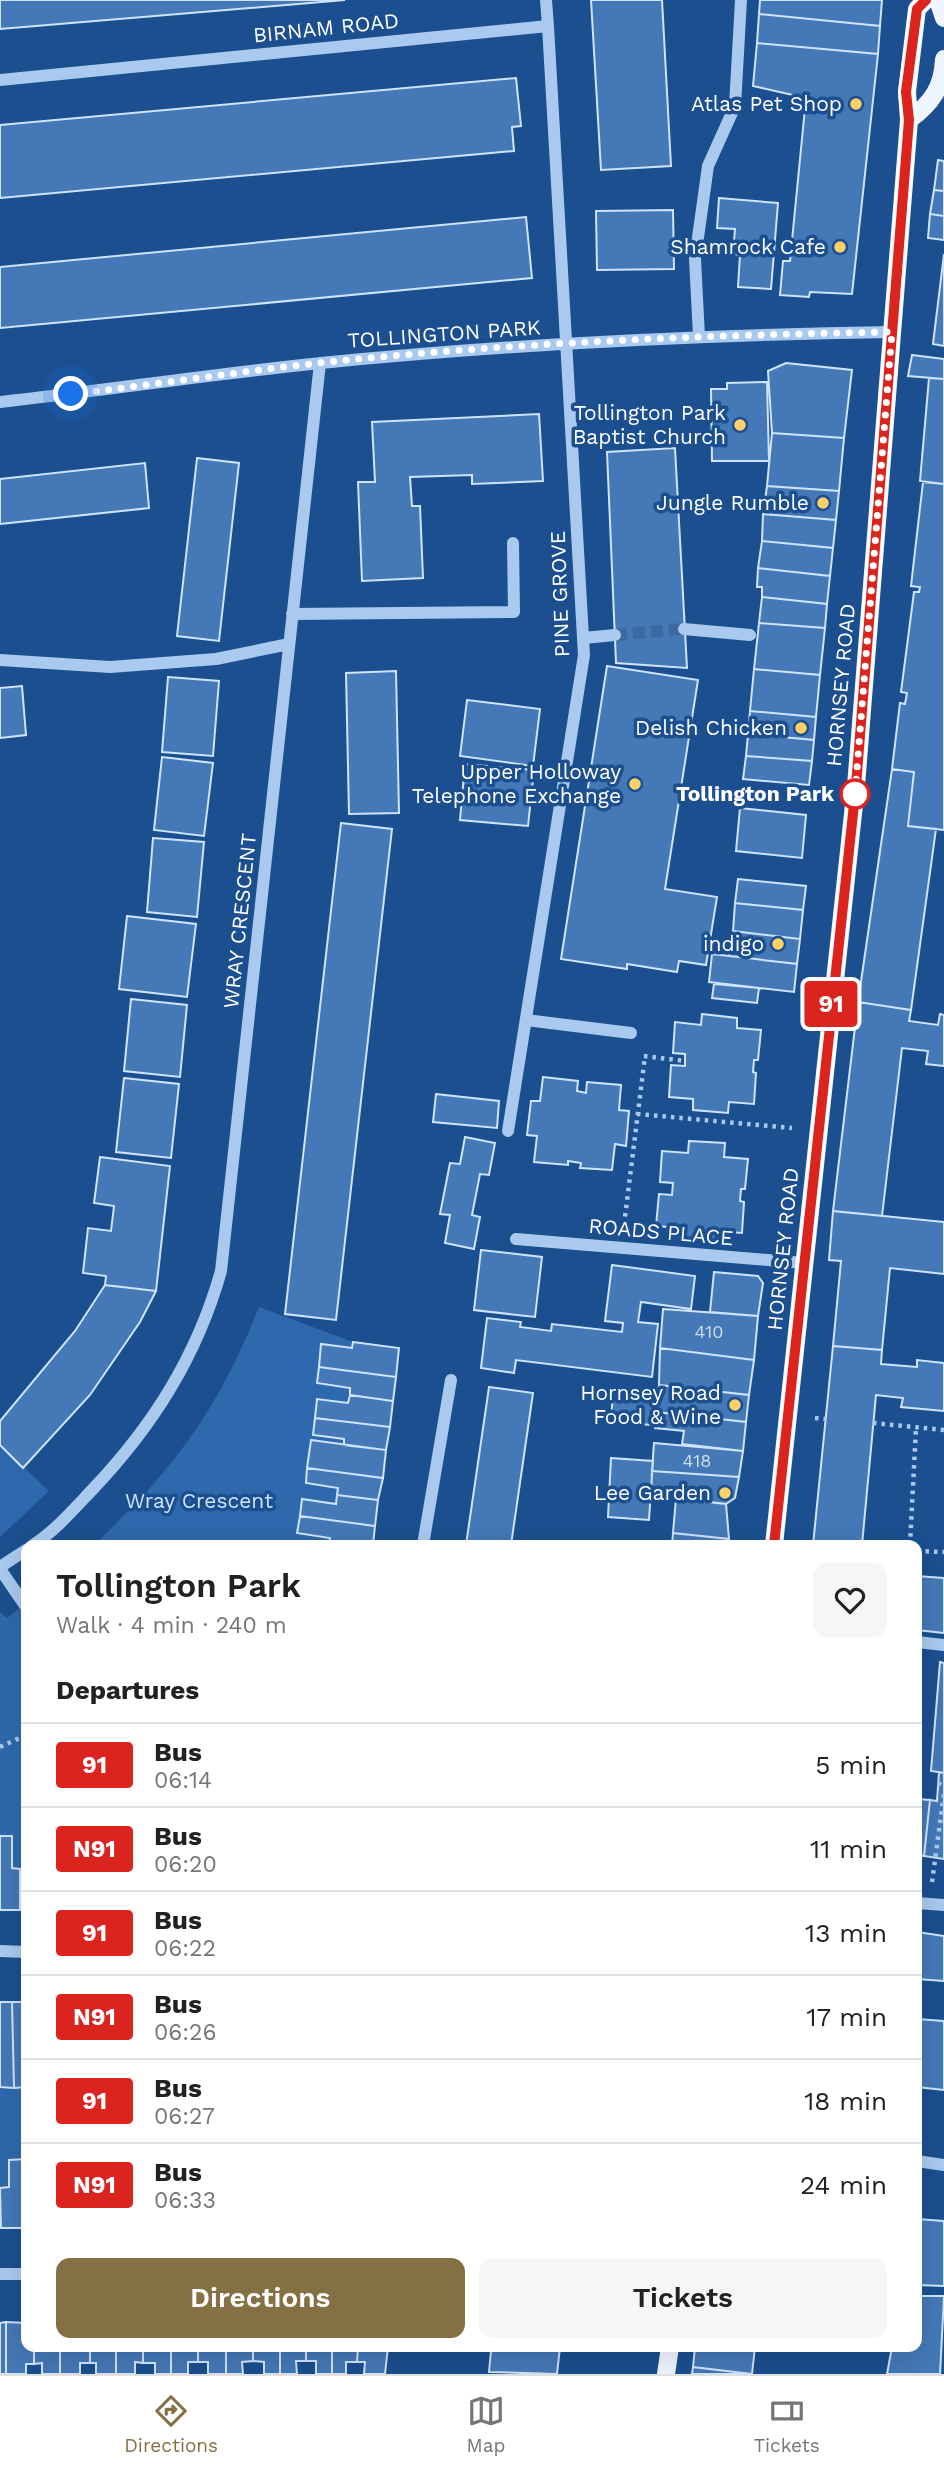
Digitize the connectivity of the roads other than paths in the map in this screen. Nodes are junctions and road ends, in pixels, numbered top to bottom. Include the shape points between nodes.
1 (546, 0) edge
2 (741, 0) edge
3 (926, 0) edge
4 (938, 0) edge
5 (944, 18) edge
6 (548, 26) junction
7 (944, 59) edge
8 (944, 79) edge
9 (0, 80) edge
10 (909, 120) junction
11 (892, 332) junction
12 (699, 337) junction
13 (568, 344) junction
14 (320, 363) junction
15 (0, 402) edge
16 (513, 543) dead end
17 (292, 614) junction
18 (684, 629) tunnel mouth
19 (615, 635) tunnel mouth
20 (750, 635) dead end
21 (583, 638) junction
22 (289, 644) junction
23 (0, 660) edge
24 (526, 1020) junction
25 (632, 1033) dead end
26 (508, 1130) dead end
27 (516, 1239) dead end
28 (804, 1263) junction
29 (451, 1380) dead end
30 (39, 1540) edge
31 (424, 1540) edge
32 (775, 1540) edge
33 (21, 1553) edge
34 (0, 1568) edge
35 (21, 1600) edge
36 (922, 1643) edge
37 (944, 1645) edge
38 (923, 1903) edge
39 (944, 1905) edge
40 (0, 1951) edge
41 (21, 1951) edge
42 (922, 2162) edge
43 (944, 2165) edge
44 (0, 2274) edge
45 (21, 2274) edge
46 (669, 2352) edge
47 (666, 2374) edge

1 - 6 street
2 - 12 street via 736,106 708,166 695,259
3 - 10 main road, HORNSEY ROAD via 917,9 906,92
4 - 5 main road
6 - 9 street, BIRNAM ROAD
6 - 13 street
7 - 8 main road
8 - 10 main road via 930,102
10 - 11 main road, HORNSEY ROAD
11 - 12 street, TOLLINGTON PARK
11 - 28 main road, HORNSEY ROAD via 856,786
12 - 13 street, TOLLINGTON PARK
13 - 14 street, TOLLINGTON PARK
13 - 21 street, PINE GROVE
14 - 15 street, TOLLINGTON PARK
14 - 17 street, WRAY CRESCENT
16 - 17 street via 514,612
17 - 22 street, WRAY CRESCENT
18 - 20 street
19 - 21 street
21 - 24 street, PINE GROVE
22 - 23 street via 216,659 110,667
22 - 30 street, WRAY CRESCENT via 221,1271 210,1311 172,1390 129,1451
24 - 25 street
24 - 26 street, PINE GROVE
27 - 28 street, ROADS PLACE
28 - 32 main road, HORNSEY ROAD
29 - 31 street
33 - 34 street
34 - 35 street
36 - 37 street
38 - 39 street
40 - 41 street
42 - 43 street
44 - 45 street
46 - 47 main road

